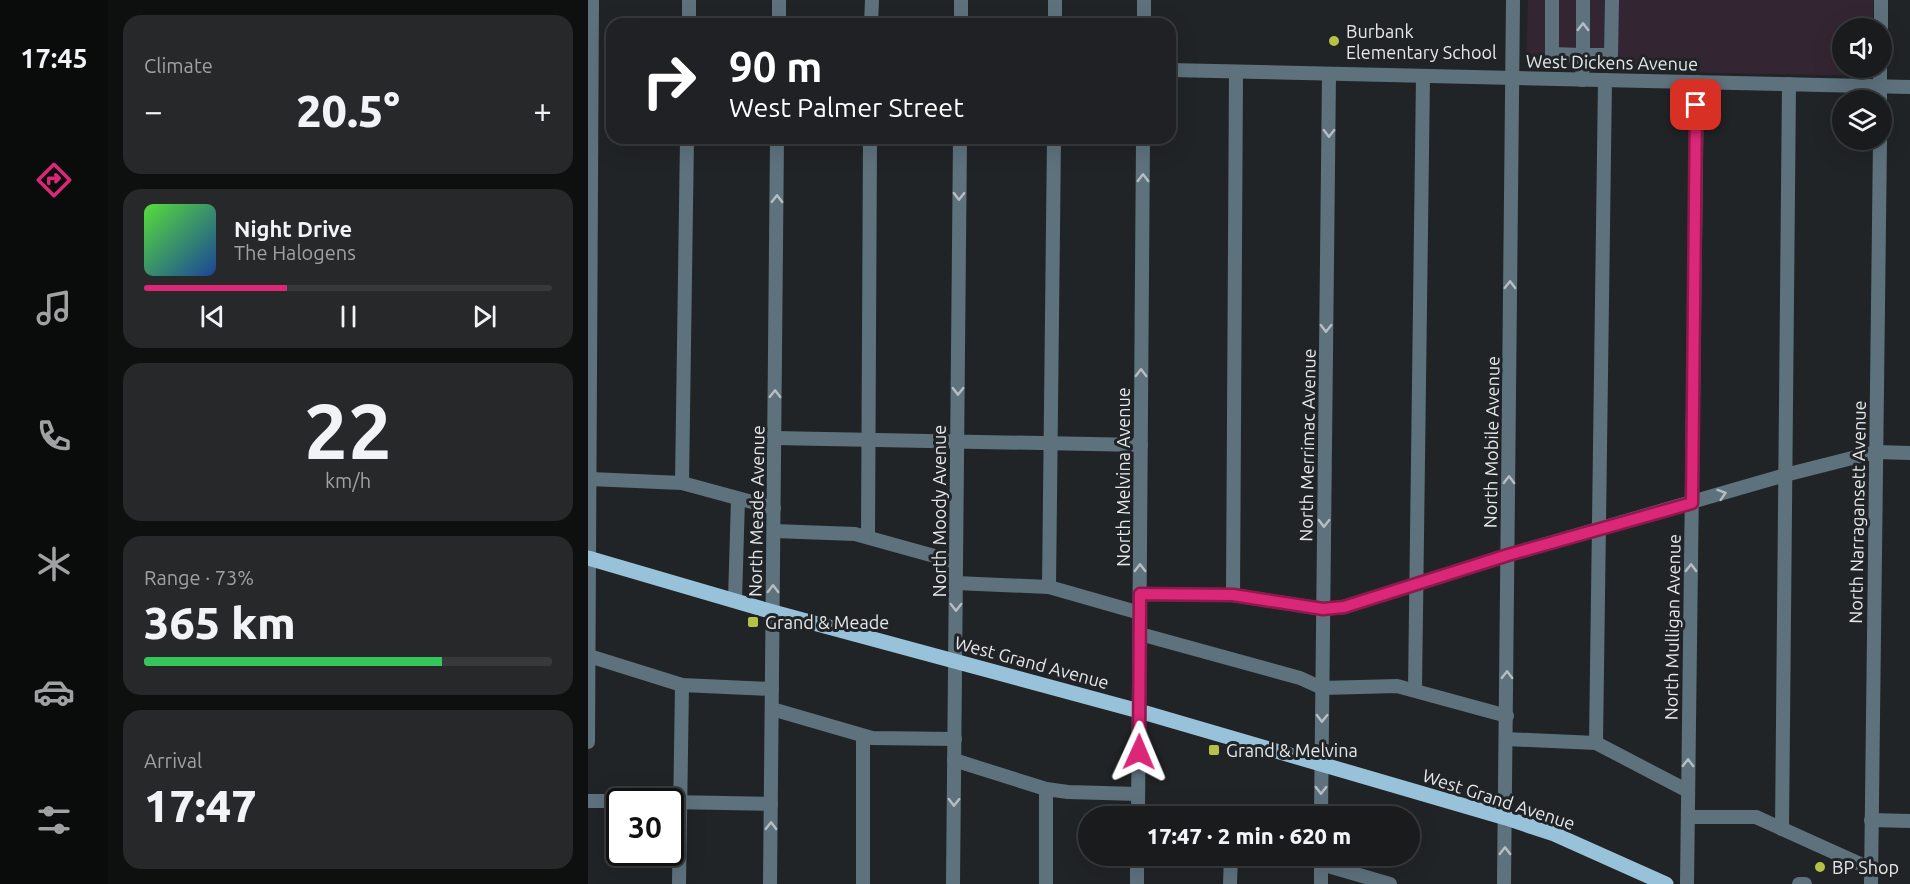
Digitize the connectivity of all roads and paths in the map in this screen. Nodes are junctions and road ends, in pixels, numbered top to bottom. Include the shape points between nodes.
1 (592, 0) edge
2 (689, 0) edge
3 (779, 0) edge
4 (872, 0) edge
5 (961, 0) edge
6 (1055, 0) edge
7 (1144, 0) edge
8 (1513, 0) edge
9 (1552, 0) edge
10 (1583, 0) edge
11 (1612, 0) edge
12 (1881, 0) edge
13 (689, 18) edge
14 (778, 18) edge
15 (872, 18) edge
16 (961, 18) edge
17 (1055, 18) edge
18 (1144, 18) edge
19 (1881, 18) edge
20 (1583, 55) junction
21 (1176, 70) edge
22 (1236, 72) junction
23 (1329, 74) junction
24 (1423, 76) junction
25 (1512, 78) junction
26 (1880, 78) edge
27 (1582, 80) junction
28 (1605, 80) junction
29 (1697, 82) junction
30 (1790, 84) junction
31 (1880, 86) junction
32 (1910, 87) edge
33 (1880, 90) edge
34 (687, 144) edge
35 (777, 144) edge
36 (870, 144) edge
37 (960, 144) edge
38 (1054, 144) edge
39 (1143, 144) edge
40 (1880, 150) edge
41 (774, 438) junction
42 (868, 440) junction
43 (957, 441) junction
44 (1051, 443) junction
45 (1141, 445) junction
46 (1876, 452) junction
47 (1910, 453) edge
48 (589, 456) edge
49 (1785, 475) junction
50 (590, 479) junction
51 (682, 483) junction
52 (738, 499) junction
53 (1692, 503) junction
54 (774, 508) junction
55 (1599, 529) junction
56 (774, 531) junction
57 (868, 537) junction
58 (1508, 555) junction
59 (589, 558) edge
60 (956, 562) junction
61 (956, 583) junction
62 (1415, 585) junction
63 (1049, 587) junction
64 (1140, 594) junction
65 (1233, 595) junction
66 (735, 600) junction
67 (1323, 609) junction
68 (773, 612) junction
69 (1140, 613) junction
70 (589, 634) edge
71 (1140, 634) junction
72 (589, 656) edge
73 (955, 661) junction
74 (682, 685) junction
75 (1322, 688) junction
76 (772, 689) junction
77 (1415, 689) junction
78 (772, 710) junction
79 (1139, 711) junction
80 (1506, 716) junction
81 (863, 736) junction
82 (1506, 739) junction
83 (955, 740) junction
84 (588, 742) edge
85 (1596, 743) junction
86 (954, 760) junction
87 (1321, 764) junction
88 (676, 788) edge
89 (1046, 789) junction
90 (1688, 791) junction
91 (1138, 794) junction
92 (588, 801) edge
93 (606, 801) edge
94 (684, 802) edge
95 (771, 804) junction
96 (1138, 806) edge
97 (1321, 806) edge
98 (1688, 817) junction
99 (1506, 818) junction
100 (1871, 820) junction
101 (1910, 821) edge
102 (1782, 829) junction
103 (678, 866) edge
104 (1137, 866) edge
105 (1231, 866) edge
106 (1321, 866) edge
107 (1340, 866) edge
108 (1871, 869) junction
109 (679, 884) edge
110 (770, 884) edge
111 (863, 884) edge
112 (953, 884) edge
113 (1046, 884) edge
114 (1137, 884) edge
115 (1230, 884) edge
116 (1321, 884) edge
117 (1390, 884) edge
118 (1504, 884) edge
119 (1666, 884) edge
120 (1687, 884) edge
121 (1799, 884) edge
122 (1805, 884) edge
123 (1870, 884) edge

1 - 48 street
2 - 13 street
3 - 14 street
4 - 15 street
5 - 16 street
6 - 17 street
7 - 18 street
8 - 25 street, North Mobile Avenue
9 - 20 street via 1552,54
20 -> 10 street
11 - 20 street via 1611,54
12 - 19 street
20 - 27 street
21 - 22 street, West Dickens Avenue
22 - 23 street, West Dickens Avenue
22 - 65 street
23 - 24 street, West Dickens Avenue
23 -> 67 street, North Merrimac Avenue
24 - 25 street, West Dickens Avenue
24 - 62 street
25 - 27 street, West Dickens Avenue
58 -> 25 street, North Mobile Avenue
26 - 31 street
27 - 28 street, West Dickens Avenue
28 - 29 street, West Dickens Avenue
28 - 55 street
29 - 30 street, West Dickens Avenue
29 - 53 street, North Mulligan Avenue
30 - 31 street, West Dickens Avenue
30 - 49 street
31 - 32 street, West Dickens Avenue
31 - 33 street
34 - 51 street
41 -> 35 street, North Meade Avenue
36 - 42 street
37 -> 43 street, North Moody Avenue
38 - 44 street
45 -> 39 street, North Melvina Avenue
40 - 46 street, North Narragansett Avenue
41 - 42 street
41 - 54 street, North Meade Avenue
42 - 43 street
42 - 57 street
43 - 44 street
43 - 60 street, North Moody Avenue
44 - 45 street
44 - 63 street
64 -> 45 street, North Melvina Avenue
46 - 47 street
46 - 49 street
46 - 100 street, North Narragansett Avenue
48 - 50 street
53 -> 49 street
49 - 102 street
50 - 51 street
50 - 59 street
51 - 52 street
52 - 54 street
52 - 66 street
53 - 55 street
90 -> 53 street, North Mulligan Avenue
54 - 56 street, North Meade Avenue
55 - 58 street
55 - 85 street
56 - 57 street
68 -> 56 street, North Meade Avenue
57 - 60 street
58 - 62 street
80 -> 58 street, North Mobile Avenue
59 - 66 main road, West Grand Avenue
59 - 70 street
60 - 61 street, North Moody Avenue
61 - 63 street
61 -> 73 street, North Moody Avenue
62 - 67 street via 1344,607
62 - 77 street
63 - 69 street
64 - 65 street
64 - 69 street, North Melvina Avenue
65 - 67 street
66 - 68 main road, West Grand Avenue
67 - 75 street, North Merrimac Avenue
68 - 73 main road, West Grand Avenue
68 - 76 street, North Meade Avenue
69 - 71 street, North Melvina Avenue
70 - 72 street
71 - 75 street via 1300,678
71 - 79 street, North Melvina Avenue
72 - 74 street
72 - 84 street
73 - 79 main road, West Grand Avenue
73 - 83 street, North Moody Avenue
74 - 76 street
74 - 88 street
75 - 77 street
75 -> 87 street, North Merrimac Avenue
76 - 78 street, North Meade Avenue
77 - 80 street
78 - 81 street
78 - 95 street, North Meade Avenue
79 - 87 main road, West Grand Avenue
79 - 91 street, North Melvina Avenue
80 - 82 street, North Mobile Avenue
81 - 83 street
81 - 111 street
82 - 85 street
82 - 99 street, North Mobile Avenue
83 - 86 street, North Moody Avenue
85 - 90 street
86 - 89 street
86 -> 112 street, North Moody Avenue
87 -> 97 street, North Merrimac Avenue
87 - 99 main road, West Grand Avenue
89 - 91 street
89 - 113 street
90 - 98 street, North Mulligan Avenue
91 - 96 street, North Melvina Avenue
92 - 93 street
94 - 95 street
110 -> 95 street, North Meade Avenue
98 - 102 street via 1756,817
98 - 120 street, North Mulligan Avenue
118 -> 99 street, North Mobile Avenue
99 - 119 main road, West Grand Avenue via 1554,834
100 - 101 street
100 - 108 street, North Narragansett Avenue
102 - 108 street
103 - 109 street
104 - 114 street
105 - 115 street
106 - 116 street
107 - 117 street
108 - 123 street, North Narragansett Avenue
121 - 122 street

